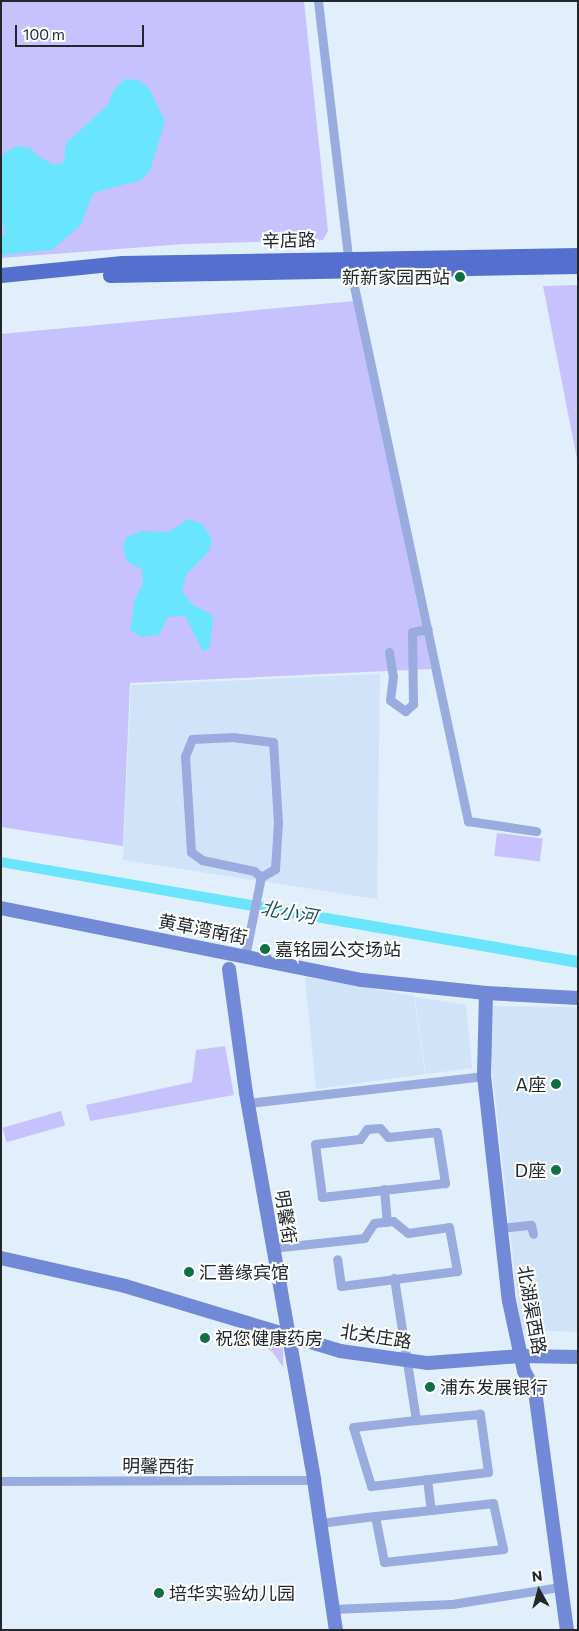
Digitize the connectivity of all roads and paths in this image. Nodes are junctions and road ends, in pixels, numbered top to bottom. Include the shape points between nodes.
1 (318, 1) edge
2 (578, 255) edge
3 (350, 265) junction
4 (578, 266) edge
5 (1, 275) edge
6 (1, 285) edge
7 (428, 629) junction
8 (389, 652) dead end
9 (536, 831) dead end
10 (261, 877) junction
11 (1, 908) edge
12 (245, 956) junction
13 (229, 969) dead end
14 (486, 993) junction
15 (578, 998) edge
16 (484, 1076) junction
17 (248, 1104) junction
18 (384, 1188) junction
19 (388, 1222) junction
20 (500, 1228) junction
21 (533, 1234) dead end
22 (272, 1248) junction
23 (1, 1258) edge
24 (337, 1258) dead end
25 (394, 1278) junction
26 (286, 1335) junction
27 (521, 1356) junction
28 (578, 1357) edge
29 (406, 1360) junction
30 (416, 1420) junction
31 (427, 1479) junction
32 (314, 1480) junction
33 (1, 1481) edge
34 (431, 1510) junction
35 (375, 1516) junction
36 (320, 1523) junction
37 (559, 1587) junction
38 (333, 1610) junction
39 (336, 1630) edge
40 (567, 1630) edge

1 - 3 street
2 - 3 main road, 辛店路
3 - 4 main road, 辛店路
3 - 5 main road, 辛店路 via 122,263
3 - 6 main road, 辛店路 via 175,275 123,273
3 - 7 street
7 - 8 street via 412,632 413,704 405,711 390,700 393,676
7 - 9 street via 468,820
10 - 10 street via 254,871 202,860 192,852 185,756 192,739 234,737 273,742 278,823 275,868
10 - 12 street
11 - 12 street, 黄草湾南街
12 - 14 street, 黄草湾南街 via 362,980
13 - 17 street, 明馨街
14 - 15 street, 黄草湾南街
14 - 16 street, 北湖渠西路
16 - 17 street
16 - 20 street, 北湖渠西路
17 - 22 street, 明馨街
18 - 18 street via 445,1183 437,1132 388,1137 380,1128 367,1129 360,1139 315,1144 322,1197
18 - 19 street
19 - 22 street via 374,1223 364,1238
19 - 25 street via 393,1221 408,1233 449,1227 457,1271
20 - 21 street via 531,1225
20 - 27 street, 北湖渠西路 via 509,1301
22 - 26 street, 明馨街
23 - 26 street, 北关庄路 via 125,1286
24 - 25 street via 341,1286
25 - 29 street
26 - 29 street, 北关庄路 via 340,1352
26 - 32 street, 明馨街
27 - 28 street, 北关庄路
27 - 29 street, 北关庄路 via 428,1363
27 - 37 street, 北湖渠西路 via 524,1372 535,1391
29 - 30 street
30 - 31 street via 354,1427 371,1486
30 - 31 street via 480,1414 488,1472
31 - 34 street
32 - 33 street, 明馨西街
32 - 36 street, 明馨街
34 - 35 street
34 - 35 street via 493,1503 503,1548 384,1562
35 - 36 street
36 - 38 street, 明馨街
37 - 38 street via 452,1604
37 - 40 street, 北湖渠西路
38 - 39 street, 明馨街

